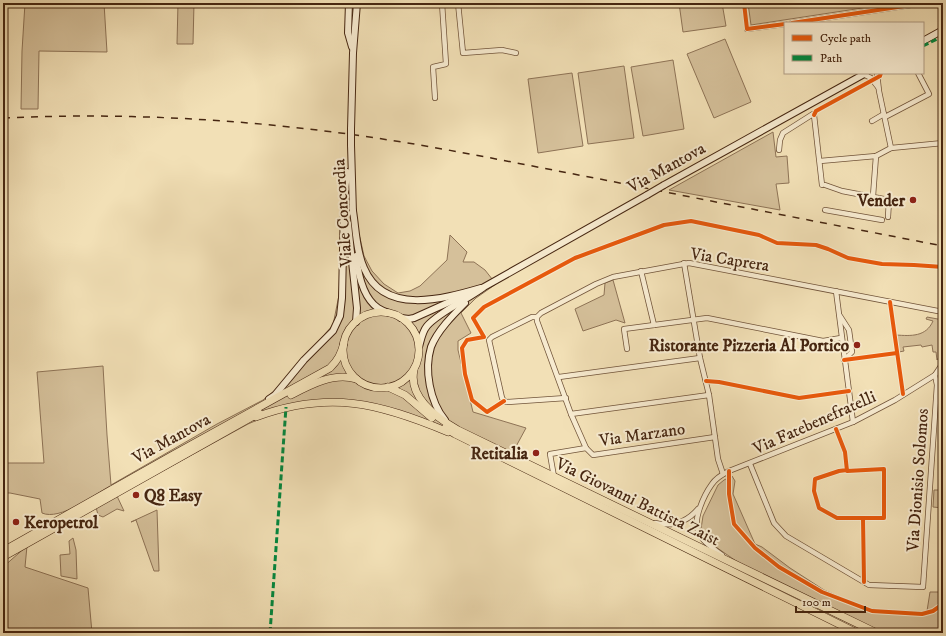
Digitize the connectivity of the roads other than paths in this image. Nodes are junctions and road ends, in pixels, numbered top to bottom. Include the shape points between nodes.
1 (349, 3) edge
2 (357, 3) edge
3 (442, 3) edge
4 (458, 3) edge
5 (924, 3) edge
6 (799, 22) edge
7 (784, 24) edge
8 (747, 30) dead end
9 (943, 30) edge
10 (924, 40) edge
11 (353, 53) junction
12 (516, 53) dead end
13 (864, 74) edge
14 (877, 74) edge
15 (919, 74) edge
16 (879, 91) junction
17 (435, 98) dead end
18 (884, 116) junction
19 (872, 121) dead end
20 (943, 143) edge
21 (352, 145) junction
22 (891, 148) junction
23 (779, 150) dead end
24 (876, 156) junction
25 (820, 160) junction
26 (347, 172) junction
27 (873, 196) junction
28 (825, 210) dead end
29 (353, 211) junction
30 (888, 217) dead end
31 (882, 220) dead end
32 (684, 263) junction
33 (641, 271) junction
34 (476, 292) junction
35 (836, 292) junction
36 (943, 312) edge
37 (390, 313) junction
38 (839, 314) junction
39 (537, 317) junction
40 (401, 318) junction
41 (694, 319) junction
42 (356, 322) junction
43 (654, 325) junction
44 (841, 338) junction
45 (344, 343) junction
46 (419, 347) junction
47 (627, 349) dead end
48 (700, 358) junction
49 (844, 360) junction
50 (943, 363) edge
51 (414, 370) junction
52 (935, 375) junction
53 (559, 377) junction
54 (356, 379) junction
55 (388, 387) junction
56 (709, 395) junction
57 (566, 398) junction
58 (571, 414) junction
59 (246, 417) junction
60 (853, 422) junction
61 (451, 426) junction
62 (455, 434) junction
63 (715, 437) junction
64 (586, 448) junction
65 (750, 464) junction
66 (723, 474) junction
67 (554, 477) junction
68 (701, 506) junction
69 (637, 517) junction
70 (3, 551) edge
71 (3, 557) edge
72 (736, 566) junction
73 (857, 633) edge
74 (877, 633) edge

1 - 11 main road, Viale Concordia via 348,33
2 - 11 main road, Viale Concordia
3 - 17 street via 446,64 433,67
4 - 12 street via 463,53 502,50
5 - 6 street
7 - 8 street
9 - 10 main road
11 - 21 main road, Viale Concordia, bridge
13 - 16 street, Via Mantova via 871,78
13 - 34 main road, Via Mantova, bridge
14 - 16 street, Via Mantova
15 - 18 street via 929,94
16 - 18 street, Via Mantova
18 - 19 street
18 - 22 street, Via Mantova
20 - 22 street
21 - 26 main road, Viale Concordia
21 - 29 main road, Viale Concordia
22 - 24 street
23 - 25 street via 783,133 812,114
24 - 25 street
24 - 27 street
25 - 27 street via 824,185
26 - 42 main road, Viale Concordia via 348,230 357,308
26 - 59 main road via 342,307 337,324 275,395
27 - 30 street via 889,200
28 - 31 street
29 - 34 main road via 364,270 380,289 401,299 414,301
29 - 37 main road, Viale Concordia via 357,260 365,290 372,303
32 - 33 street, Via Caprera
32 - 35 street, Via Caprera
32 - 41 street
33 - 39 street, Via Caprera via 613,277 596,284
33 - 43 street
34 - 40 main road via 420,316
34 - 46 main road via 427,326
34 - 61 main road via 443,328 430,352 432,396 437,409
35 - 36 street, Via Caprera
35 - 38 street
37 - 40 main road
37 - 42 main road via 372,314
38 - 44 street
38 - 49 street via 849,330 852,352
39 - 53 street via 538,326
39 - 57 street, Via Caprera via 532,317 489,340 502,398 507,402
40 - 46 main road via 413,330
41 - 43 street
41 - 44 street via 712,318 823,341
41 - 48 street
42 - 45 main road
43 - 47 street via 624,329
44 - 49 street
45 - 54 main road via 344,359
45 - 59 main road, Via Mantova via 341,354 330,368
46 - 51 main road
48 - 53 street
48 - 56 street
49 - 60 street
50 - 52 street, Via Fatebenefratelli
51 - 55 main road via 403,381
51 - 61 main road, Via Giovanni Battista Zaist via 413,382 418,394 434,414
52 - 60 street, Via Fatebenefratelli
52 - 65 street, Via Dionisio Solomos via 937,385 923,587 869,585 786,536 774,523
53 - 57 street
54 - 55 main road via 368,386
54 - 59 main road, Via Mantova via 340,376 313,384
55 - 62 main road, Via Giovanni Battista Zaist via 405,395
56 - 58 street
56 - 63 street
57 - 58 street
58 - 64 street
59 - 62 main road via 297,404 339,402 368,405 396,412
59 - 70 main road, Via Mantova
59 - 71 main road, Via Mantova
60 - 65 street, Via Fatebenefratelli
61 - 67 main road, Via Giovanni Battista Zaist
62 - 73 main road, Via Giovanni Battista Zaist
63 - 64 street, Via Marzano via 593,455
63 - 66 street
64 - 67 street, Via Marzano via 550,454
65 - 66 street, Via Fatebenefratelli
66 - 68 street, Via Fatebenefratelli via 712,484
67 - 69 main road, Via Giovanni Battista Zaist
68 - 69 street, Via Fatebenefratelli via 684,522 665,525
68 - 72 street, Via Fatebenefratelli via 696,520 700,536
69 - 72 main road, Via Giovanni Battista Zaist
72 - 74 main road, Via Giovanni Battista Zaist

